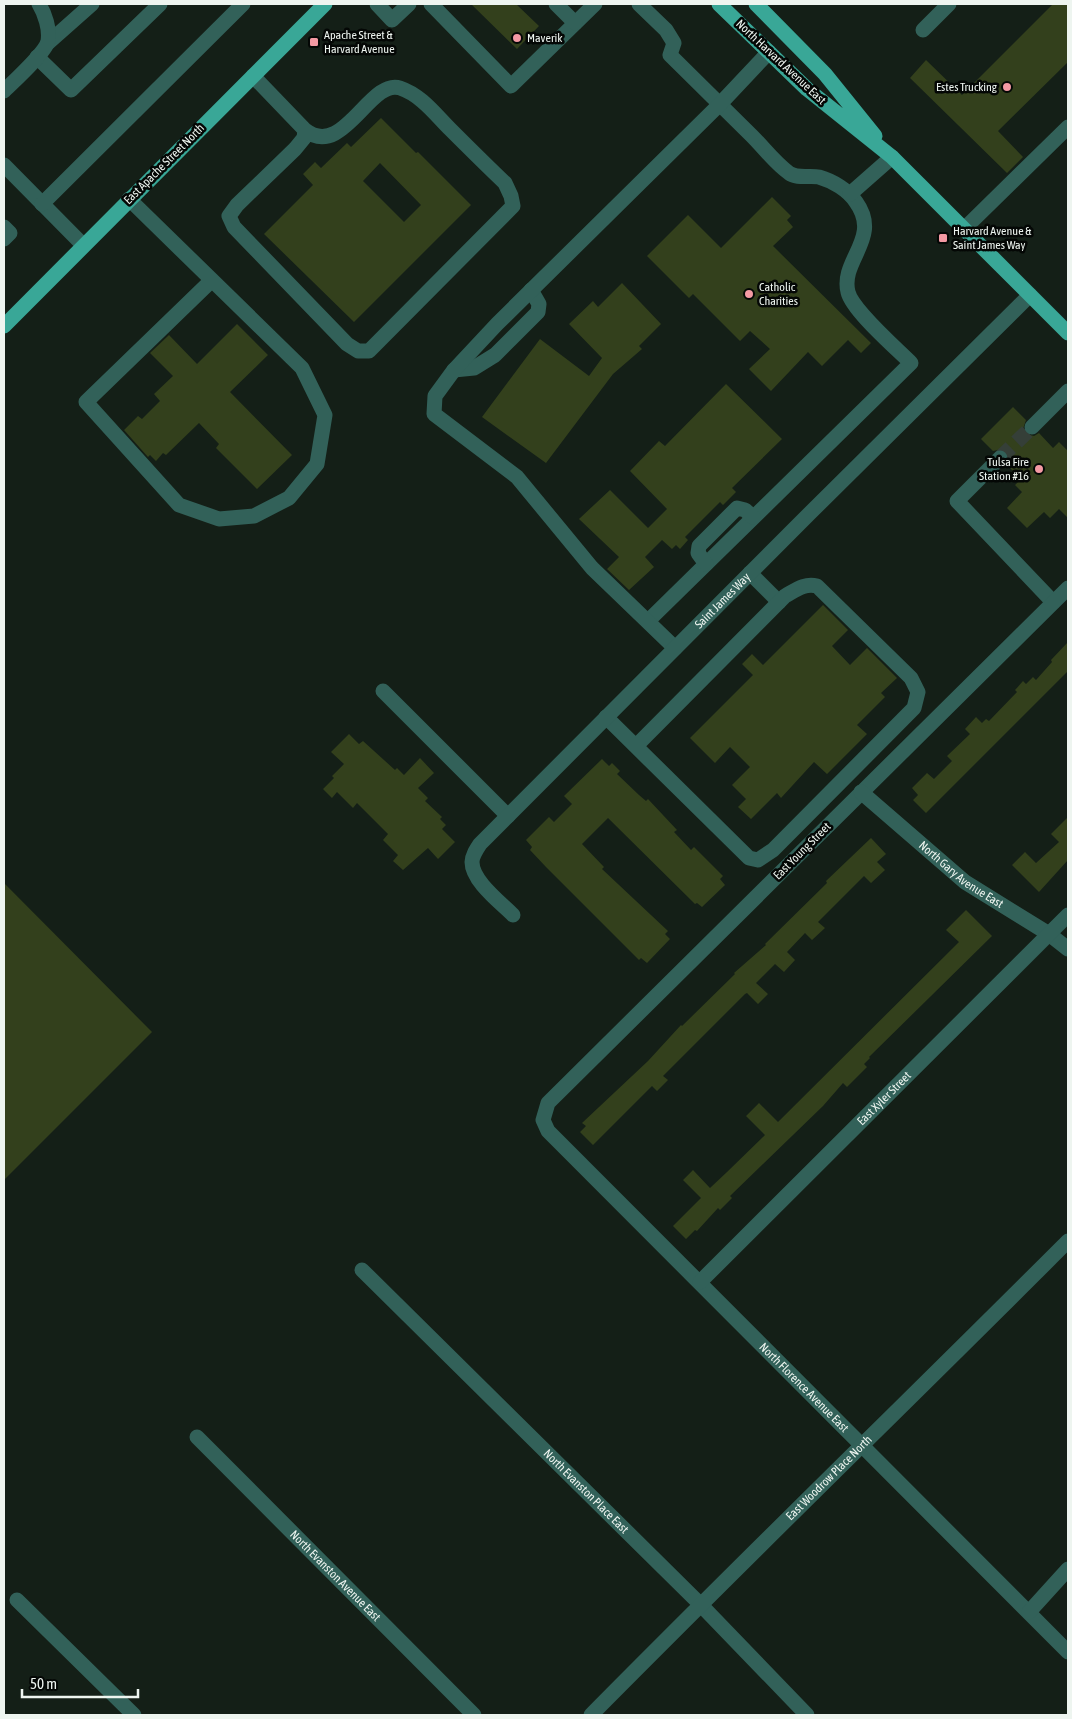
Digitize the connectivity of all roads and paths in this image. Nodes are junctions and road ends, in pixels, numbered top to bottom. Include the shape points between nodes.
1 (38, 4) edge
2 (92, 4) edge
3 (158, 4) edge
4 (325, 4) edge
5 (376, 4) edge
6 (409, 4) edge
7 (432, 4) edge
8 (556, 4) edge
9 (595, 4) edge
10 (639, 4) edge
11 (719, 4) edge
12 (756, 4) edge
13 (950, 4) edge
14 (237, 6) edge
15 (575, 23) junction
16 (923, 30) dead end
17 (48, 43) junction
18 (769, 52) junction
19 (37, 57) junction
20 (253, 76) junction
21 (4, 91) edge
22 (720, 104) junction
23 (1068, 127) edge
24 (305, 130) junction
25 (1062, 139) edge
26 (892, 157) junction
27 (4, 165) edge
28 (850, 194) junction
29 (130, 199) junction
30 (42, 204) junction
31 (4, 227) edge
32 (964, 229) junction
33 (4, 239) edge
34 (83, 245) junction
35 (212, 280) junction
36 (531, 290) junction
37 (1030, 295) junction
38 (4, 326) edge
39 (1067, 330) edge
40 (454, 370) junction
41 (1068, 391) edge
42 (1032, 426) tunnel mouth
43 (1000, 458) tunnel mouth
44 (750, 573) junction
45 (1068, 588) edge
46 (779, 602) junction
47 (1053, 602) junction
48 (648, 621) junction
49 (675, 648) junction
50 (383, 691) dead end
51 (606, 717) junction
52 (636, 746) junction
53 (861, 792) junction
54 (508, 816) junction
55 (513, 915) dead end
56 (1068, 915) edge
57 (1049, 934) junction
58 (1068, 949) edge
59 (543, 1120) joint
60 (1068, 1242) edge
61 (362, 1270) dead end
62 (700, 1282) junction
63 (197, 1437) dead end
64 (862, 1446) junction
65 (1068, 1569) edge
66 (17, 1600) dead end
67 (700, 1604) junction
68 (1029, 1612) junction
69 (1068, 1652) edge
70 (134, 1715) edge
71 (474, 1715) edge
72 (591, 1715) edge
73 (807, 1715) edge

1 - 17 street via 48,28
2 - 17 street
3 - 19 street via 71,90
4 - 20 main road, East Apache Street North
5 - 6 street via 392,20
7 - 15 street via 511,86
8 - 15 street
9 - 15 street
10 - 22 street via 666,30 674,43 670,55
11 - 18 main road, North Harvard Avenue East
12 - 26 main road, North Harvard Avenue East via 825,74
13 - 16 street
14 - 30 street
17 - 19 street
18 - 22 street
18 - 26 main road, North Harvard Avenue East via 807,89
19 - 21 street
20 - 24 street
20 - 29 main road, East Apache Street North
22 - 28 street via 790,174 819,177
22 - 36 street
23 - 25 street
24 - 24 street via 321,136 336,132 384,90 398,87 417,96 505,183 511,196 513,206 369,352 358,351 347,344 234,228 229,216 296,149 304,138
25 - 32 street
26 - 28 street
26 - 32 main road, North Harvard Avenue East
27 - 30 street
28 - 48 street via 864,223 864,240 847,278 848,292 855,306 911,363
29 - 34 main road, East Apache Street North
29 - 35 street
30 - 34 street
31 - 33 street via 10,233
32 - 37 main road, North Harvard Avenue East
34 - 38 main road, East Apache Street North
35 - 35 street via 302,368 325,415 317,464 289,498 254,516 219,519 179,505 86,402
36 - 40 street
36 - 40 street via 539,304 538,312 495,355 474,368
37 - 39 main road, North Harvard Avenue East
37 - 44 street, Saint James Way
40 - 48 street via 435,396 434,414 517,477 592,568
41 - 42 street
43 - 47 street via 957,501
44 - 46 street
44 - 49 street, Saint James Way
45 - 47 street, East Young Street
46 - 52 street
46 - 52 street via 800,587 817,586 911,678 918,692 914,708 772,850 758,860 749,858
47 - 53 street, East Young Street
48 - 49 street
49 - 51 street, Saint James Way
50 - 54 street
51 - 52 street
51 - 54 street, Saint James Way
53 - 57 street, North Gary Avenue East via 965,882
53 - 59 street, East Young Street via 548,1103
54 - 55 street, Saint James Way via 480,844 472,861 479,882
56 - 57 street, East Xyler Street
57 - 58 street, North Gary Avenue East
57 - 62 street, East Xyler Street
59 - 62 street, North Florence Avenue East via 548,1131
60 - 64 street, East Woodrow Place North
61 - 67 street, North Evanston Place East
62 - 64 street, North Florence Avenue East
63 - 71 street, North Evanston Avenue East
64 - 67 street, East Woodrow Place North
64 - 68 street, North Florence Avenue East
65 - 68 street
66 - 70 street
67 - 72 street, East Woodrow Place North
67 - 73 street, North Evanston Place East
68 - 69 street, North Florence Avenue East

